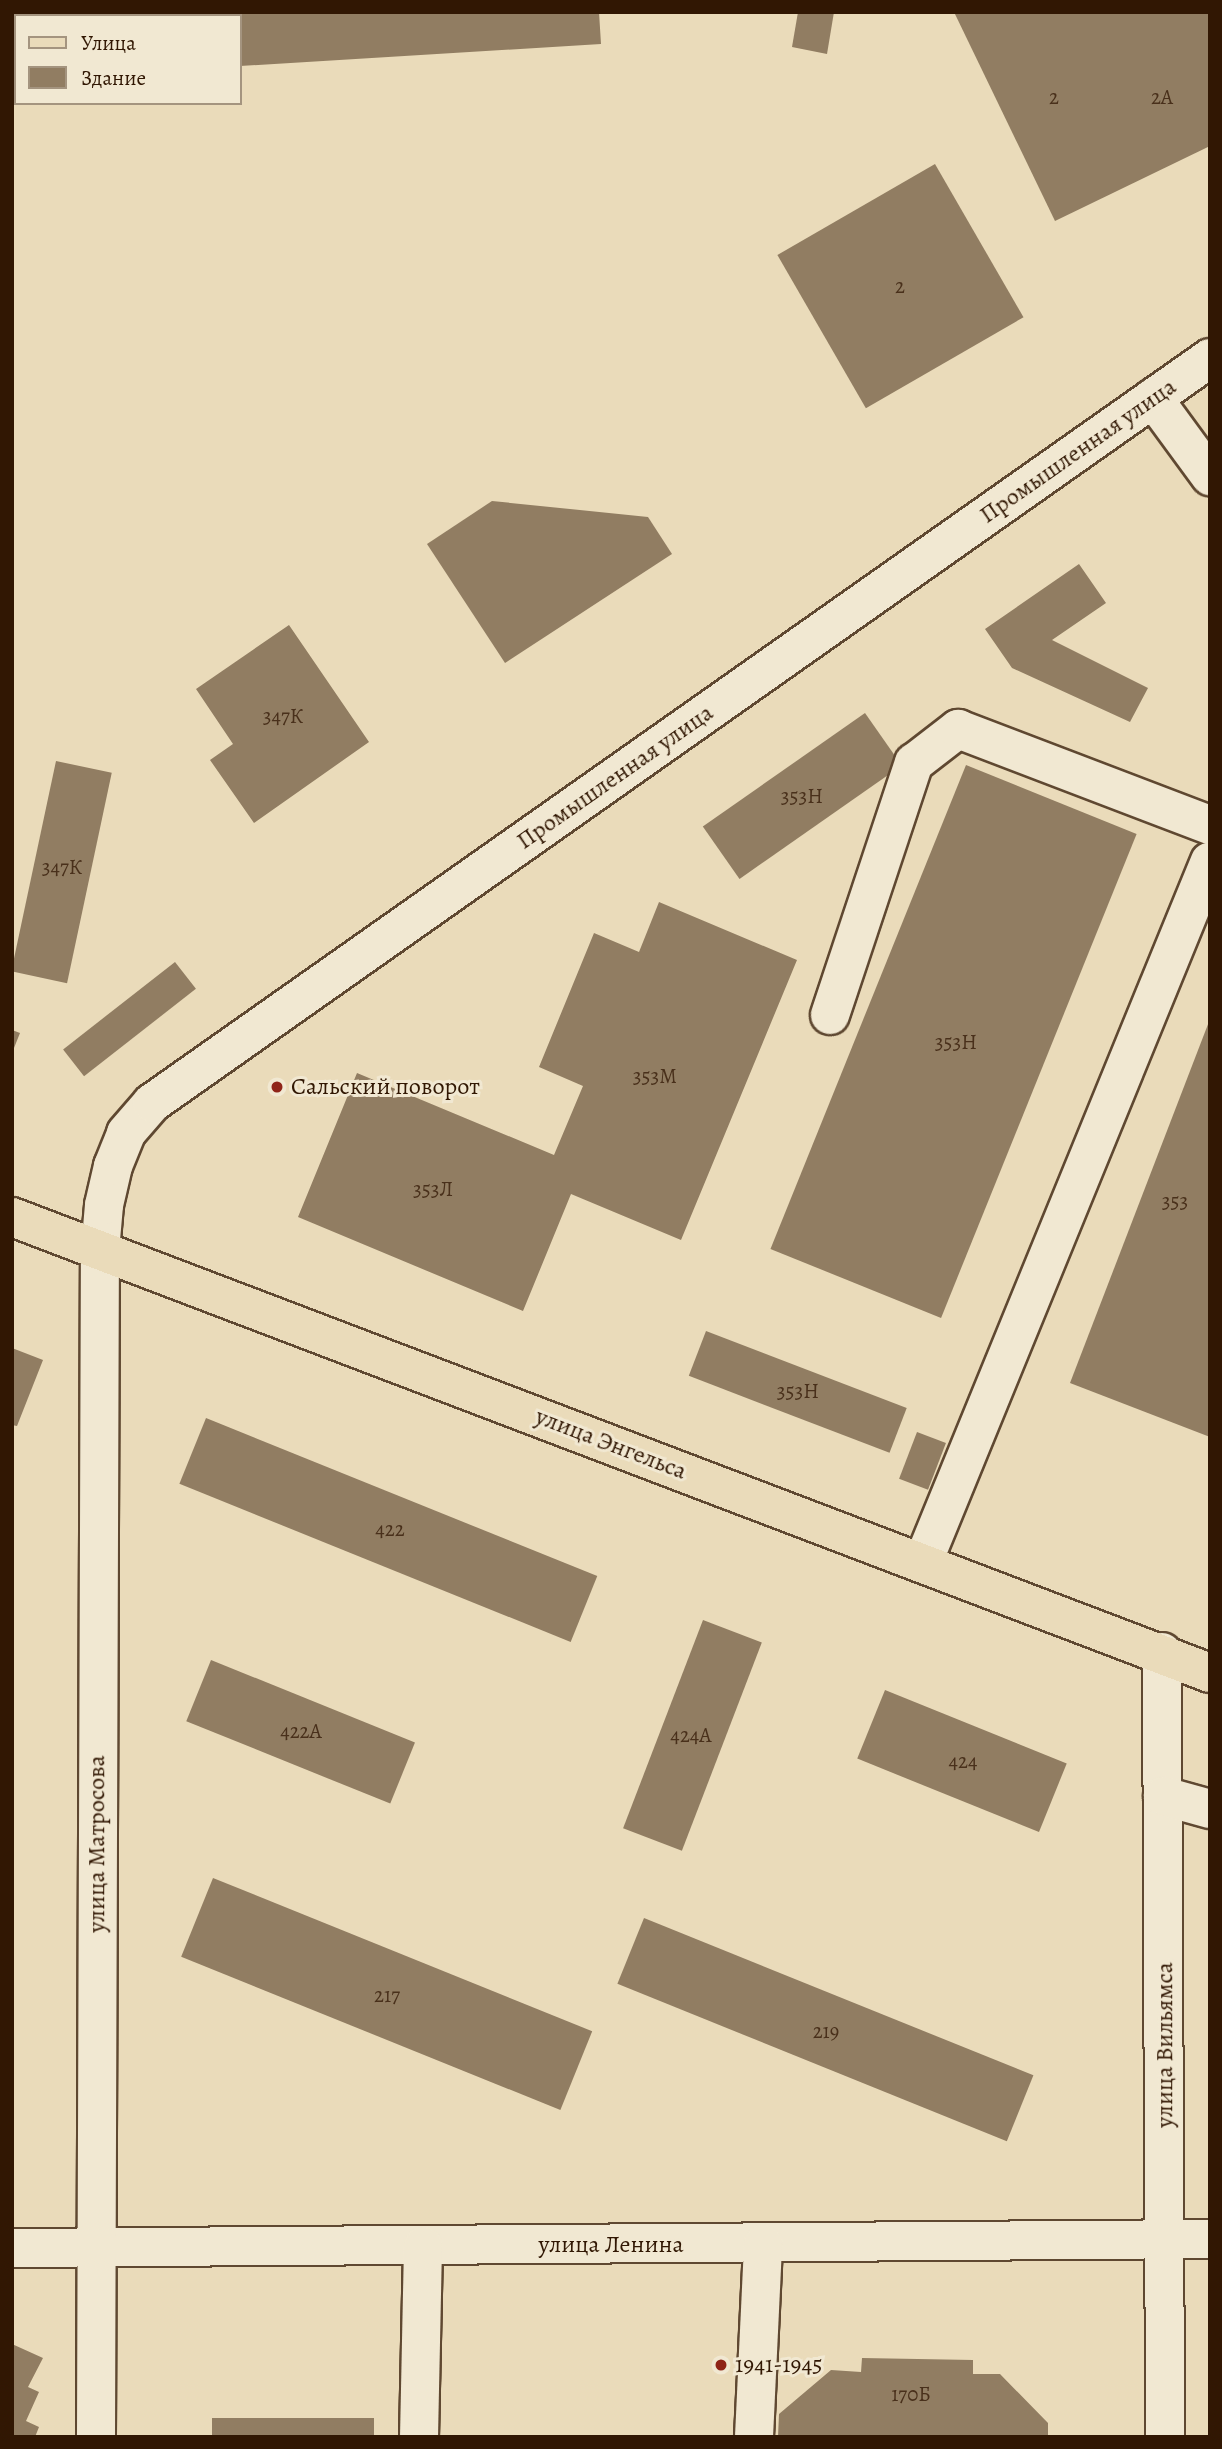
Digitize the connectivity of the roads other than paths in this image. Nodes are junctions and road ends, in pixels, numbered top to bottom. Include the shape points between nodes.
1 (1210, 358) edge
2 (1153, 398) junction
3 (1210, 476) edge
4 (1210, 825) edge
5 (1210, 861) edge
6 (830, 1016) dead end
7 (12, 1217) edge
8 (100, 1251) junction
9 (923, 1562) junction
10 (1161, 1652) junction
11 (1210, 1672) edge
12 (1163, 1796) junction
13 (1210, 1809) edge
14 (1210, 2239) edge
15 (1166, 2242) junction
16 (763, 2244) junction
17 (423, 2246) junction
18 (12, 2248) edge
19 (95, 2248) junction
20 (96, 2437) edge
21 (419, 2437) edge
22 (754, 2437) edge
23 (1165, 2437) edge

1 - 2 street, Промышленная улица
2 - 3 street
2 - 8 street, Промышленная улица via 152,1103 126,1133 113,1166
4 - 6 street via 958,729 914,763
5 - 9 street
7 - 8 main road, улица Энгельса
8 - 9 main road, улица Энгельса
8 - 19 street, улица Матросова
9 - 10 main road, улица Энгельса
10 - 11 main road, улица Энгельса
10 - 12 street, улица Вильямса
12 - 13 street
12 - 15 street, улица Вильямса
14 - 15 street, улица Ленина
15 - 16 street, улица Ленина
15 - 23 street, улица Вильямса
16 - 17 street, улица Ленина
16 - 22 street
17 - 19 street, улица Ленина
17 - 21 street
18 - 19 street, улица Ленина
19 - 20 street, улица Матросова

